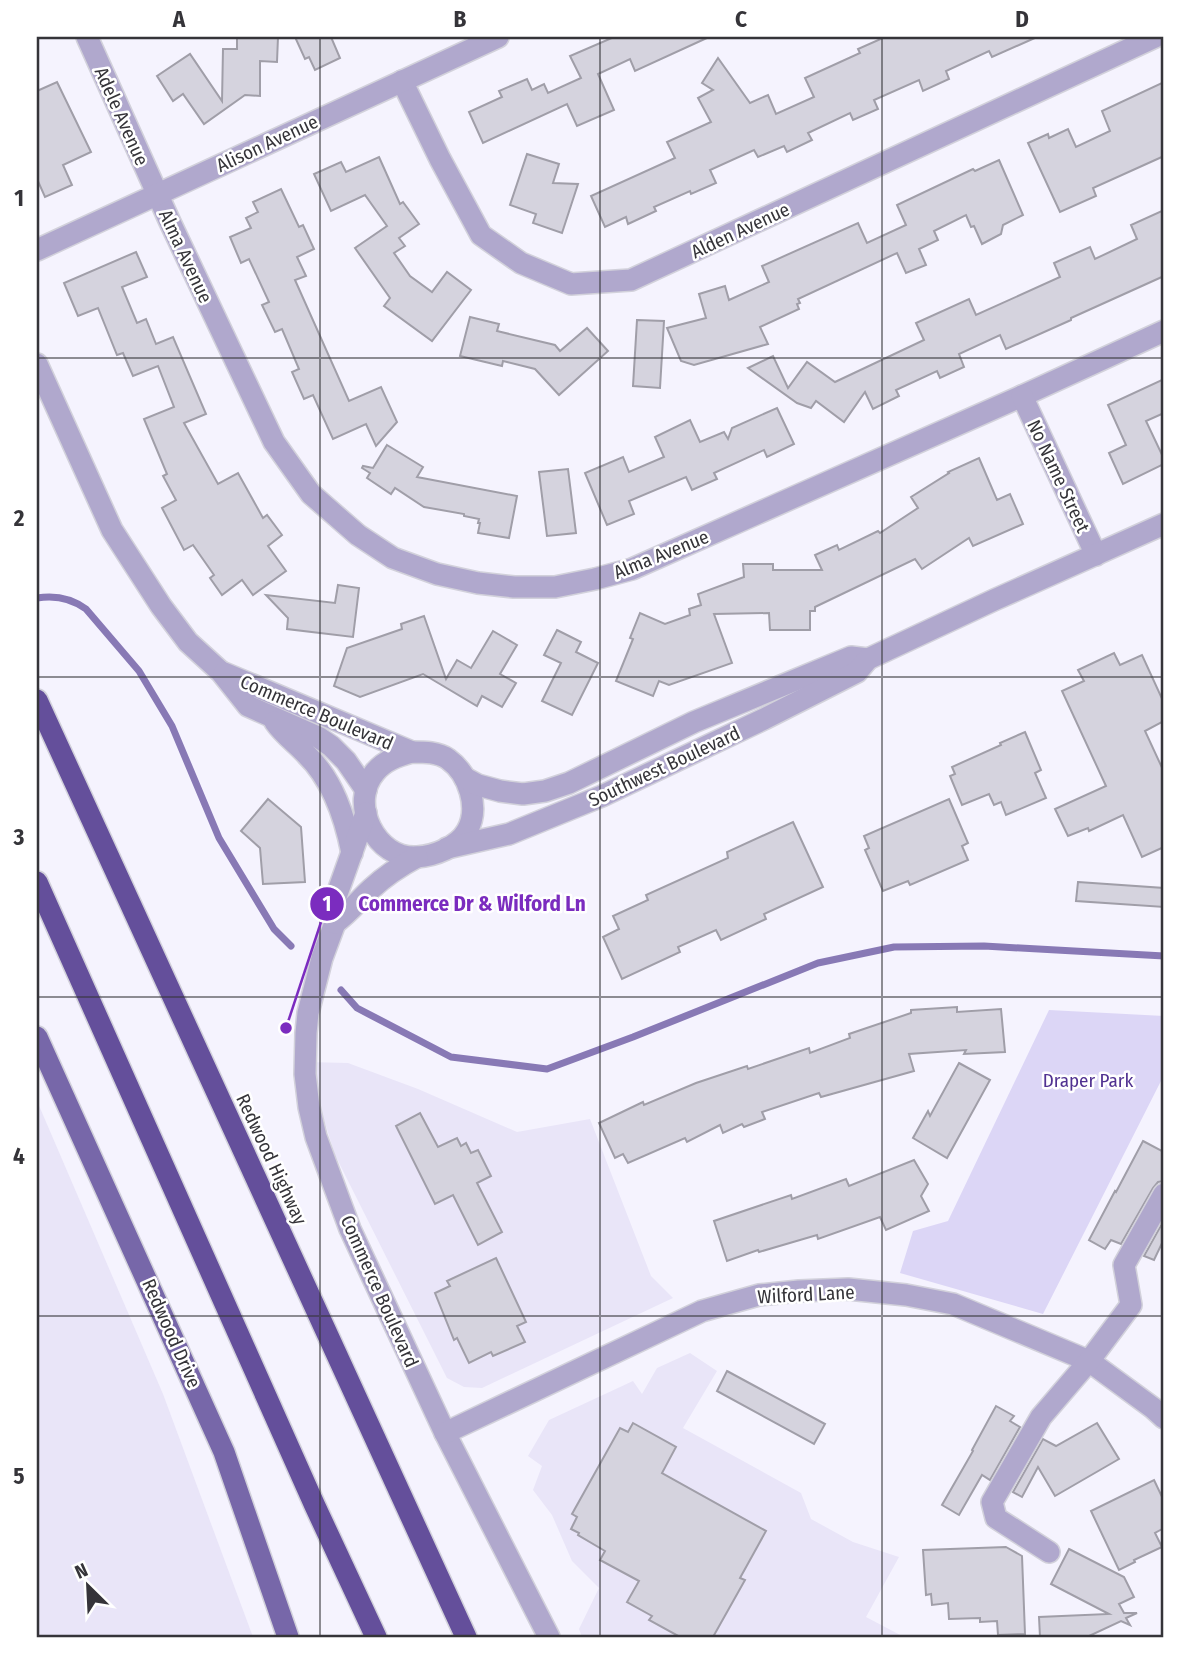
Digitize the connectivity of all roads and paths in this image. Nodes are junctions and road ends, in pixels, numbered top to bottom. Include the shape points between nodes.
1 (87, 37) edge
2 (498, 37) edge
3 (1154, 37) edge
4 (402, 81) junction
5 (158, 194) junction
6 (37, 250) edge
7 (1164, 331) edge
8 (37, 364) edge
9 (1022, 396) junction
10 (1164, 524) edge
11 (1096, 555) junction
12 (868, 659) junction
13 (221, 672) junction
14 (37, 700) edge
15 (271, 717) junction
16 (412, 752) junction
17 (465, 778) junction
18 (366, 790) junction
19 (366, 813) junction
20 (447, 848) junction
21 (352, 853) junction
22 (417, 857) junction
23 (37, 881) edge
24 (335, 923) junction
25 (37, 1037) edge
26 (1164, 1194) edge
27 (1089, 1361) junction
28 (1164, 1419) edge
29 (445, 1433) junction
30 (400, 1493) junction
31 (315, 1506) junction
32 (1049, 1552) dead end
33 (288, 1637) edge
34 (362, 1637) edge
35 (376, 1637) edge
36 (466, 1637) edge
37 (481, 1637) edge
38 (549, 1637) edge

1 - 5 street, Adele Avenue
2 - 4 street, Alison Avenue
3 - 4 street, Alden Avenue via 631,281 571,284 521,263 481,235
4 - 5 street, Alison Avenue
5 - 6 street, Alison Avenue
5 - 9 street, Alma Avenue via 274,442 311,494 393,558 437,574 514,587 555,587 632,569
7 - 9 street, Alma Avenue
8 - 13 street, Commerce Boulevard via 112,530 181,633
9 - 11 street, No Name Street
10 - 11 street, Southwest Boulevard
11 - 12 street, Southwest Boulevard
12 - 17 street, Southwest Boulevard via 851,657 545,791 500,792
12 - 20 street, Southwest Boulevard via 834,684 602,796 509,834
13 - 15 street, Commerce Boulevard via 248,706
13 - 16 street, Commerce Boulevard
14 - 30 highway, Redwood Highway
15 - 18 street, Commerce Boulevard via 331,746
15 - 21 street via 307,754 332,789
16 - 17 street, Commerce Boulevard via 448,759
16 - 18 street, Commerce Boulevard via 387,761
17 - 20 street via 473,804 471,820 461,839
18 - 19 street, Commerce Boulevard
19 - 21 street, Commerce Boulevard
19 - 22 street, Commerce Boulevard via 373,834 391,853
20 - 22 street, Commerce Boulevard
21 - 24 street, Commerce Boulevard via 332,908
22 - 24 street, Commerce Boulevard via 386,876
23 - 31 highway
24 - 29 street, Commerce Boulevard via 307,1023 309,1107 349,1228
25 - 33 main road, Redwood Drive via 225,1452
26 - 27 street via 1124,1265 1131,1305
27 - 28 street, Wilford Lane
27 - 29 street, Wilford Lane via 953,1304 848,1289 759,1295 702,1311
27 - 32 street via 1041,1417 992,1502 996,1518
29 - 38 street, Commerce Boulevard
30 - 36 highway, Redwood Highway
30 - 37 highway
31 - 34 highway
31 - 35 highway

